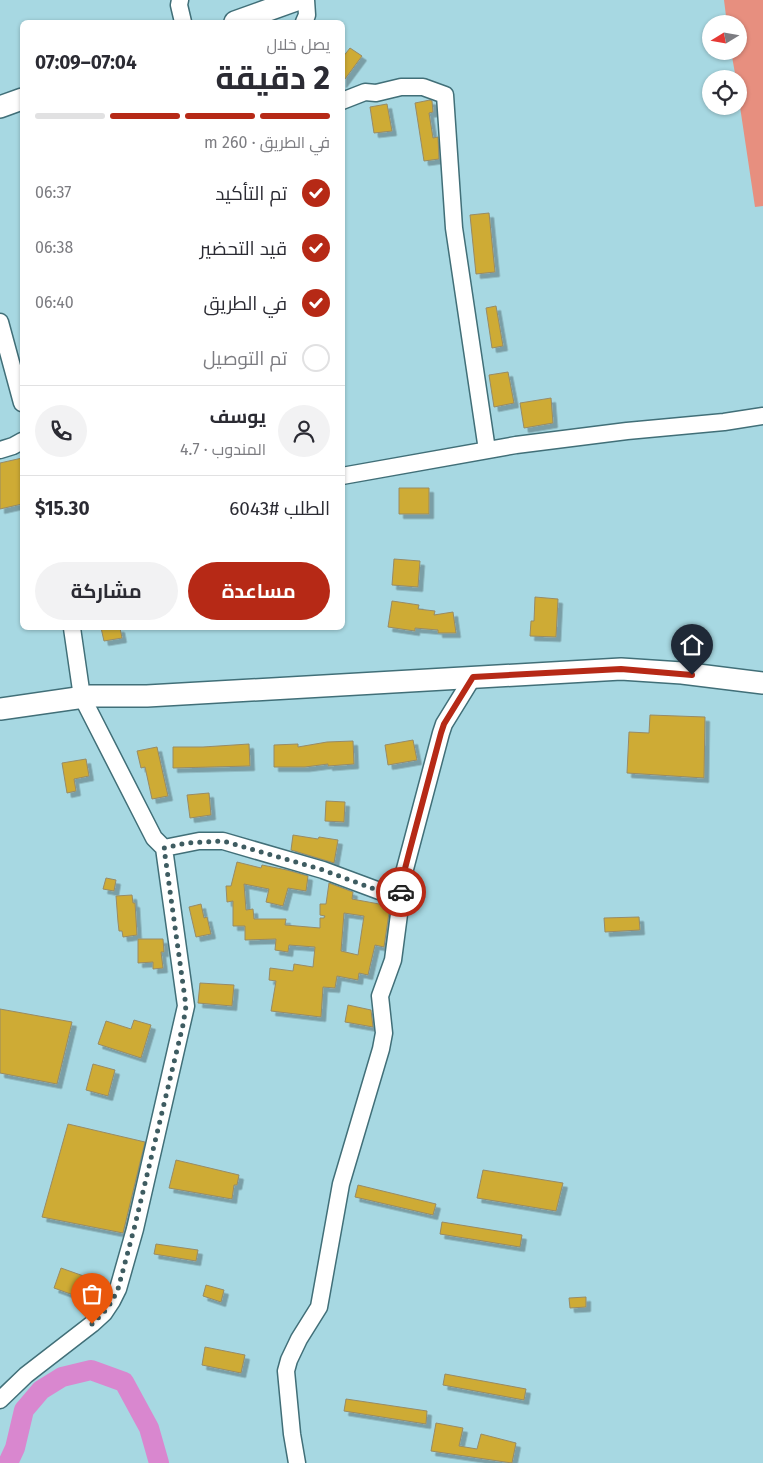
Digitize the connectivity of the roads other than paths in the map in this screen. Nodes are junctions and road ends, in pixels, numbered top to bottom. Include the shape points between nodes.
1 (180, 0) edge
2 (296, 0) edge
3 (306, 0) edge
4 (183, 20) edge
5 (241, 20) edge
6 (305, 20) edge
7 (20, 100) edge
8 (345, 100) edge
9 (0, 107) edge
10 (0, 322) edge
11 (20, 396) edge
12 (763, 416) edge
13 (20, 442) edge
14 (0, 450) edge
15 (487, 450) junction
16 (345, 475) edge
17 (72, 630) edge
18 (763, 671) edge
19 (682, 673) junction
20 (473, 677) junction
21 (763, 683) edge
22 (82, 697) junction
23 (0, 709) edge
24 (164, 848) junction
25 (401, 899) junction
26 (0, 1400) edge
27 (296, 1463) edge

1 - 4 street
2 - 5 main road
3 - 6 street
7 - 9 main road
8 - 15 street via 364,92 401,88 423,87 445,95 454,228
10 - 11 street
12 - 15 street
13 - 14 street
15 - 16 street
17 - 22 street
18 - 19 main road
19 - 20 main road via 621,669
19 - 21 main road
20 - 22 main road
20 - 25 street via 441,733 401,884
22 - 23 main road
22 - 24 street via 154,838
24 - 25 street via 223,841 323,870
24 - 26 street via 186,1006 118,1289 92,1324 26,1374
25 - 27 street via 393,960 380,996 384,1033 381,1049 341,1184 319,1307 299,1339 286,1371

